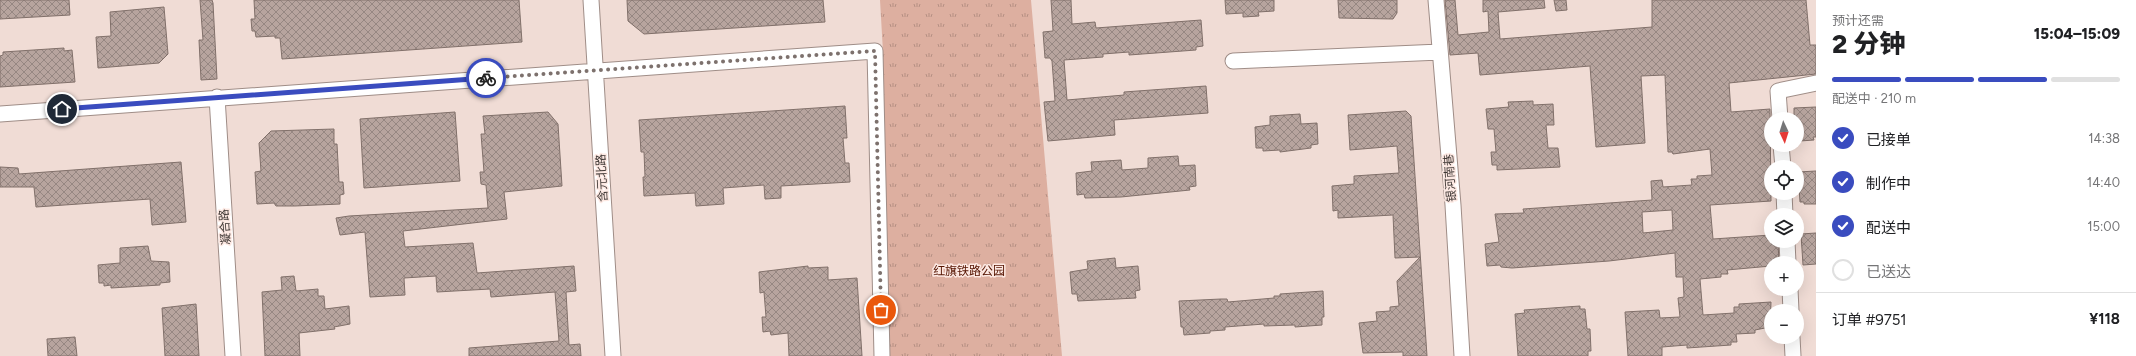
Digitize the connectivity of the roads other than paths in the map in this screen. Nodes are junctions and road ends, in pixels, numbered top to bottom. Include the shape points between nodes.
1 (591, 0) edge
2 (1436, 0) edge
3 (1440, 52) junction
4 (1233, 61) dead end
5 (596, 70) junction
6 (1816, 82) edge
7 (217, 97) junction
8 (1780, 112) edge
9 (0, 114) edge
10 (1793, 344) edge
11 (233, 356) edge
12 (613, 356) edge
13 (882, 356) edge
14 (1462, 356) edge
15 (1794, 356) edge

1 - 5 street, 含元北路
2 - 3 street, 银河南巷
3 - 4 street
3 - 14 street, 银河南巷
5 - 7 street
5 - 12 street, 含元北路
5 - 13 street via 875,51
6 - 8 street via 1778,91
7 - 9 street
7 - 11 street, 凝合路
10 - 15 street

